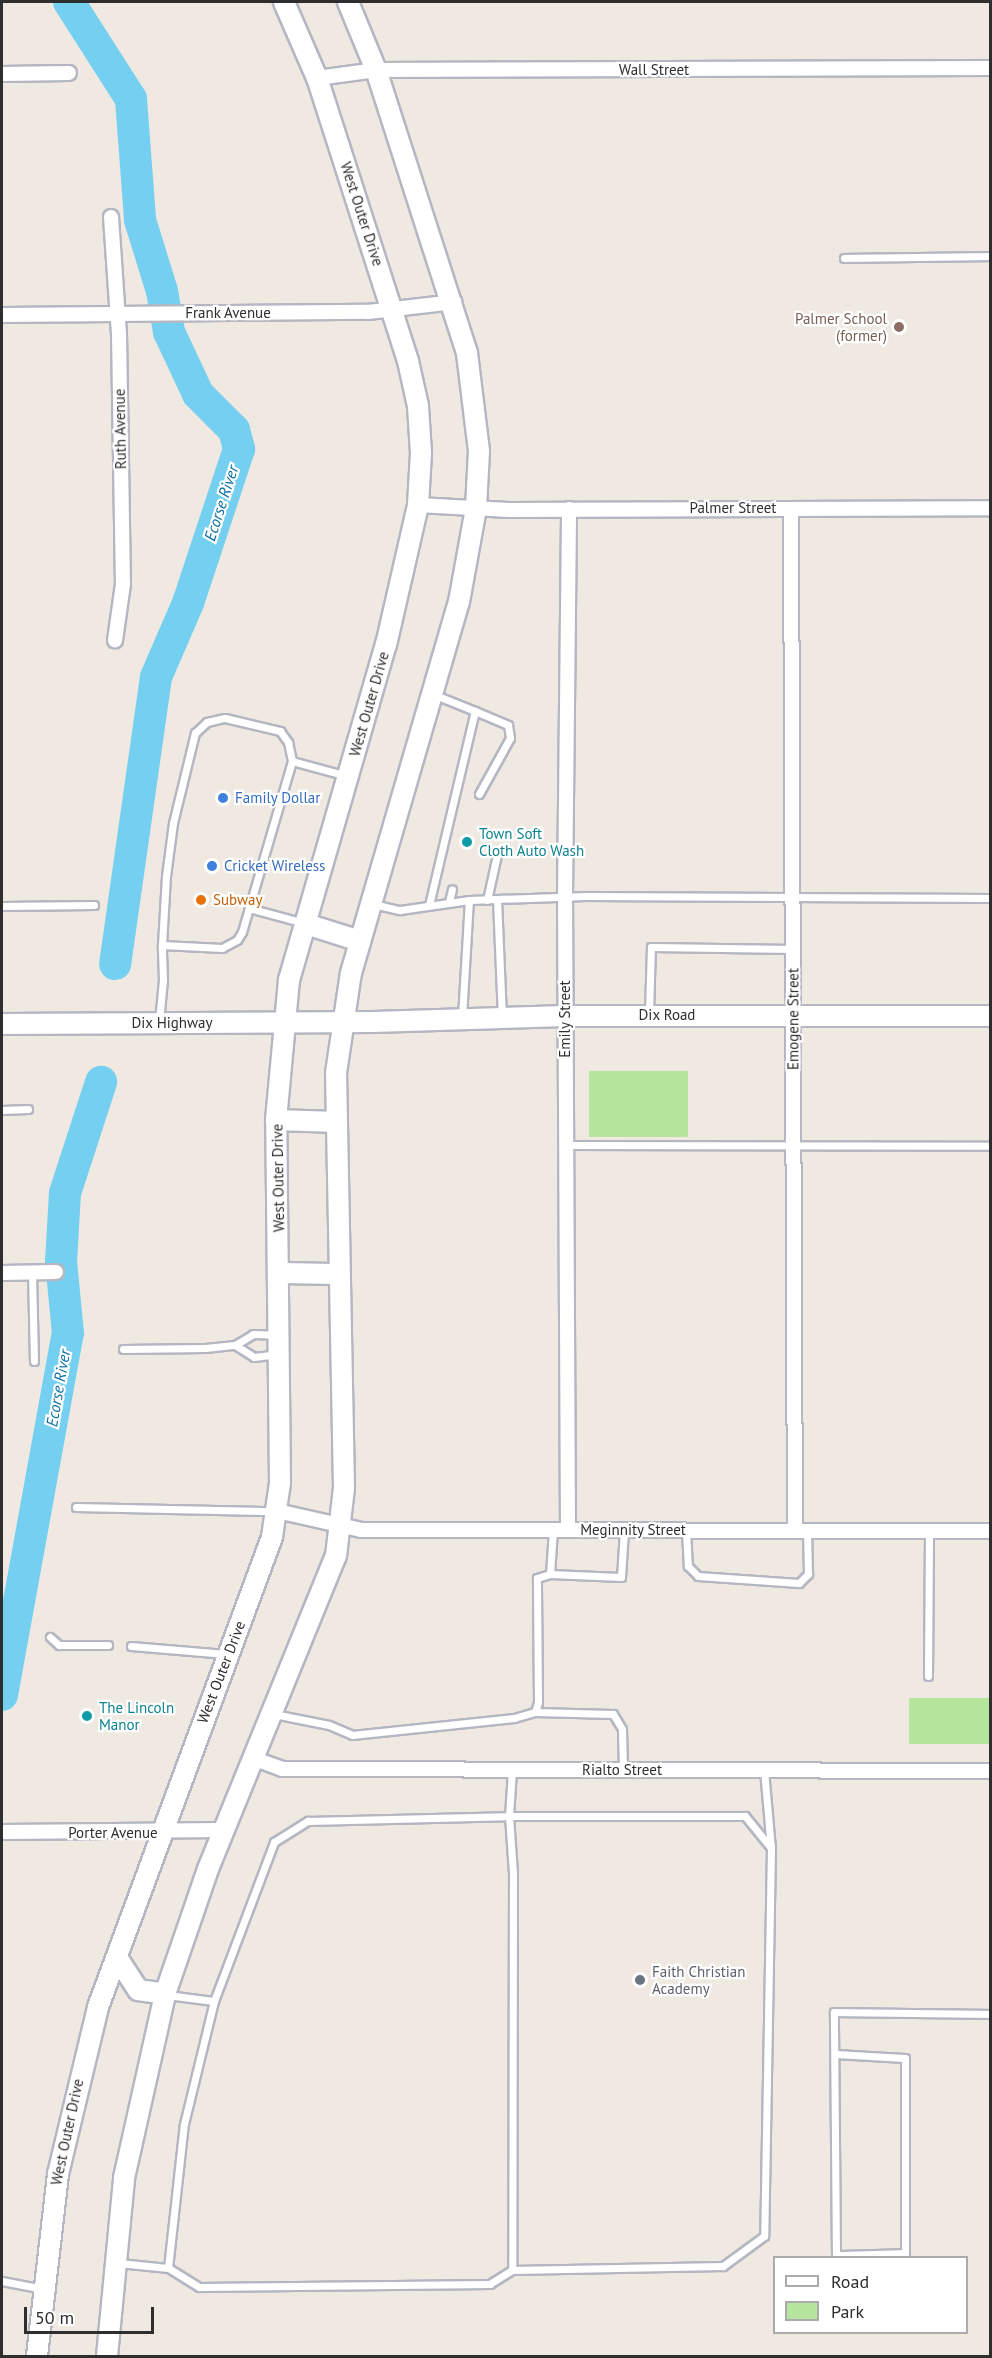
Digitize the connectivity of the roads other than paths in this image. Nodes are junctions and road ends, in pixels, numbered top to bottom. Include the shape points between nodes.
1 (284, 2) edge
2 (348, 2) edge
3 (990, 68) edge
4 (376, 70) junction
5 (69, 73) dead end
6 (2, 74) edge
7 (317, 78) junction
8 (111, 217) dead end
9 (990, 256) edge
10 (844, 258) dead end
11 (453, 302) junction
12 (394, 311) junction
13 (117, 314) junction
14 (2, 315) edge
15 (418, 506) junction
16 (476, 508) junction
17 (990, 508) edge
18 (569, 509) junction
19 (791, 509) junction
20 (115, 640) dead end
21 (433, 694) junction
22 (475, 711) junction
23 (292, 760) junction
24 (348, 776) junction
25 (479, 794) dead end
26 (497, 855) dead end
27 (452, 889) dead end
28 (793, 895) junction
29 (565, 897) junction
30 (990, 898) edge
31 (496, 899) junction
32 (469, 900) junction
33 (487, 900) junction
34 (448, 902) junction
35 (370, 904) junction
36 (94, 905) dead end
37 (429, 905) junction
38 (2, 906) edge
39 (249, 908) junction
40 (306, 924) junction
41 (360, 941) junction
42 (162, 945) junction
43 (793, 949) junction
44 (793, 1015) junction
45 (565, 1016) junction
46 (648, 1016) junction
47 (990, 1016) edge
48 (502, 1017) junction
49 (462, 1019) junction
50 (343, 1022) junction
51 (284, 1023) junction
52 (2, 1024) edge
53 (159, 1024) junction
54 (28, 1109) dead end
55 (2, 1110) edge
56 (276, 1120) junction
57 (336, 1122) junction
58 (566, 1145) junction
59 (990, 1146) edge
60 (793, 1147) junction
61 (32, 1272) junction
62 (56, 1272) dead end
63 (2, 1273) edge
64 (279, 1273) junction
65 (337, 1274) junction
66 (279, 1344) junction
67 (236, 1345) junction
68 (123, 1348) dead end
69 (34, 1360) dead end
70 (76, 1508) dead end
71 (277, 1511) junction
72 (340, 1525) junction
73 (561, 1530) junction
74 (624, 1530) junction
75 (686, 1530) junction
76 (801, 1530) junction
77 (929, 1531) junction
78 (990, 1531) edge
79 (550, 1574) junction
80 (50, 1637) dead end
81 (108, 1645) dead end
82 (130, 1646) dead end
83 (227, 1654) junction
84 (928, 1676) dead end
85 (534, 1712) junction
86 (273, 1714) junction
87 (255, 1759) junction
88 (512, 1770) junction
89 (623, 1770) junction
90 (764, 1770) junction
91 (990, 1771) edge
92 (509, 1816) junction
93 (224, 1830) junction
94 (2, 1832) edge
95 (163, 1833) junction
96 (771, 1848) junction
97 (118, 1959) junction
98 (165, 1994) junction
99 (214, 2001) junction
100 (990, 2014) edge
101 (835, 2054) junction
102 (113, 2262) junction
103 (168, 2268) junction
104 (512, 2270) junction
105 (2, 2281) edge
106 (43, 2289) junction
107 (37, 2356) edge
108 (107, 2356) edge

1 - 7 main road, West Outer Drive
2 - 4 main road
3 - 4 street, Wall Street
4 - 7 street, Wall Street
4 - 11 main road
5 - 6 street
7 - 12 main road, West Outer Drive
8 - 13 street, Ruth Avenue
9 - 10 lane
11 - 12 street, Frank Avenue
11 - 16 main road via 476,402
12 - 13 street, Frank Avenue
12 - 15 main road, West Outer Drive via 418,406
13 - 14 street, Frank Avenue
13 - 20 street, Ruth Avenue via 123,584
15 - 16 street, Palmer Street
15 - 24 main road, West Outer Drive via 386,645
16 - 18 street, Palmer Street
16 - 21 main road via 459,603
17 - 19 street, Palmer Street
18 - 19 street, Palmer Street
18 - 29 street, Emily Street
19 - 28 street, Emogene Street
21 - 22 lane
21 - 35 main road
22 - 25 lane via 508,725 510,738
22 - 37 lane
23 - 24 lane
23 - 39 lane
23 - 42 lane via 288,742 280,731 225,718 207,722 195,733 173,823
24 - 40 main road, West Outer Drive
26 - 33 lane
27 - 34 lane
28 - 29 lane
28 - 30 lane
28 - 43 street, Emogene Street
29 - 31 lane
29 - 45 street, Emily Street
31 - 33 lane
31 - 48 lane
32 - 33 lane
32 - 34 lane
32 - 49 lane
34 - 37 lane
35 - 37 lane via 400,910
35 - 41 main road
36 - 38 lane
39 - 40 lane
39 - 42 lane via 237,940 222,948
40 - 41 main road
40 - 51 main road, West Outer Drive via 289,980
41 - 50 main road
42 - 53 lane
43 - 44 street, Emogene Street
43 - 46 lane via 651,947
44 - 46 main road, Dix Road
44 - 47 main road, Dix Road
44 - 60 street, Emogene Street
45 - 46 main road, Dix Road
45 - 48 main road, Dix Road
45 - 58 street, Emily Street
48 - 49 main road, Dix Road
49 - 50 main road, Dix Road
50 - 51 main road, Dix Highway
50 - 57 main road via 336,1073
51 - 53 main road, Dix Highway
51 - 56 main road, West Outer Drive
52 - 53 main road, Dix Highway
54 - 55 lane
56 - 57 main road
56 - 64 main road, West Outer Drive
57 - 65 main road
58 - 60 lane
58 - 73 street, Emily Street
59 - 60 lane
60 - 76 street, Emogene Street
61 - 62 street
61 - 63 street
61 - 69 lane
64 - 65 main road
64 - 66 main road, West Outer Drive
65 - 72 main road via 344,1488
66 - 67 lane via 253,1334
66 - 67 lane via 254,1357
66 - 71 main road, West Outer Drive
67 - 68 lane
70 - 71 lane
71 - 72 street, Meginnity Street
71 - 83 main road, West Outer Drive via 272,1537
72 - 73 street, Meginnity Street via 361,1530
72 - 86 main road via 336,1556
73 - 74 street, Meginnity Street
73 - 79 lane
74 - 75 street, Meginnity Street
74 - 79 lane via 621,1577
75 - 76 street, Meginnity Street
75 - 76 lane via 688,1566 698,1576 799,1583 808,1574
76 - 77 street, Meginnity Street
77 - 78 street, Meginnity Street
77 - 84 lane
79 - 85 lane via 537,1578 538,1702
80 - 81 lane via 59,1645
82 - 83 lane
83 - 95 main road, West Outer Drive
85 - 86 lane via 514,1718 352,1735 329,1725
85 - 89 lane via 613,1714 622,1730
86 - 87 main road
87 - 88 street, Rialto Street via 282,1769
87 - 93 main road
88 - 89 street, Rialto Street
88 - 92 lane
89 - 90 street, Rialto Street
90 - 91 street, Rialto Street
90 - 96 lane
92 - 96 lane via 745,1816
92 - 99 lane via 308,1821 274,1842
92 - 104 lane via 513,1873
93 - 95 street, Porter Avenue
93 - 98 main road
94 - 95 street, Porter Avenue
95 - 97 main road, West Outer Drive
96 - 104 lane via 764,2235 723,2266
97 - 98 main road via 138,1990
97 - 106 main road, West Outer Drive via 98,2007 70,2113
98 - 99 lane
98 - 102 main road via 138,2105
99 - 103 lane via 184,2124
100 - 101 lane via 834,2012
101 - 101 lane via 836,2255 905,2253 905,2058
102 - 103 lane
102 - 108 main road
103 - 104 lane via 199,2287 489,2284
105 - 106 lane
106 - 107 main road, West Outer Drive

